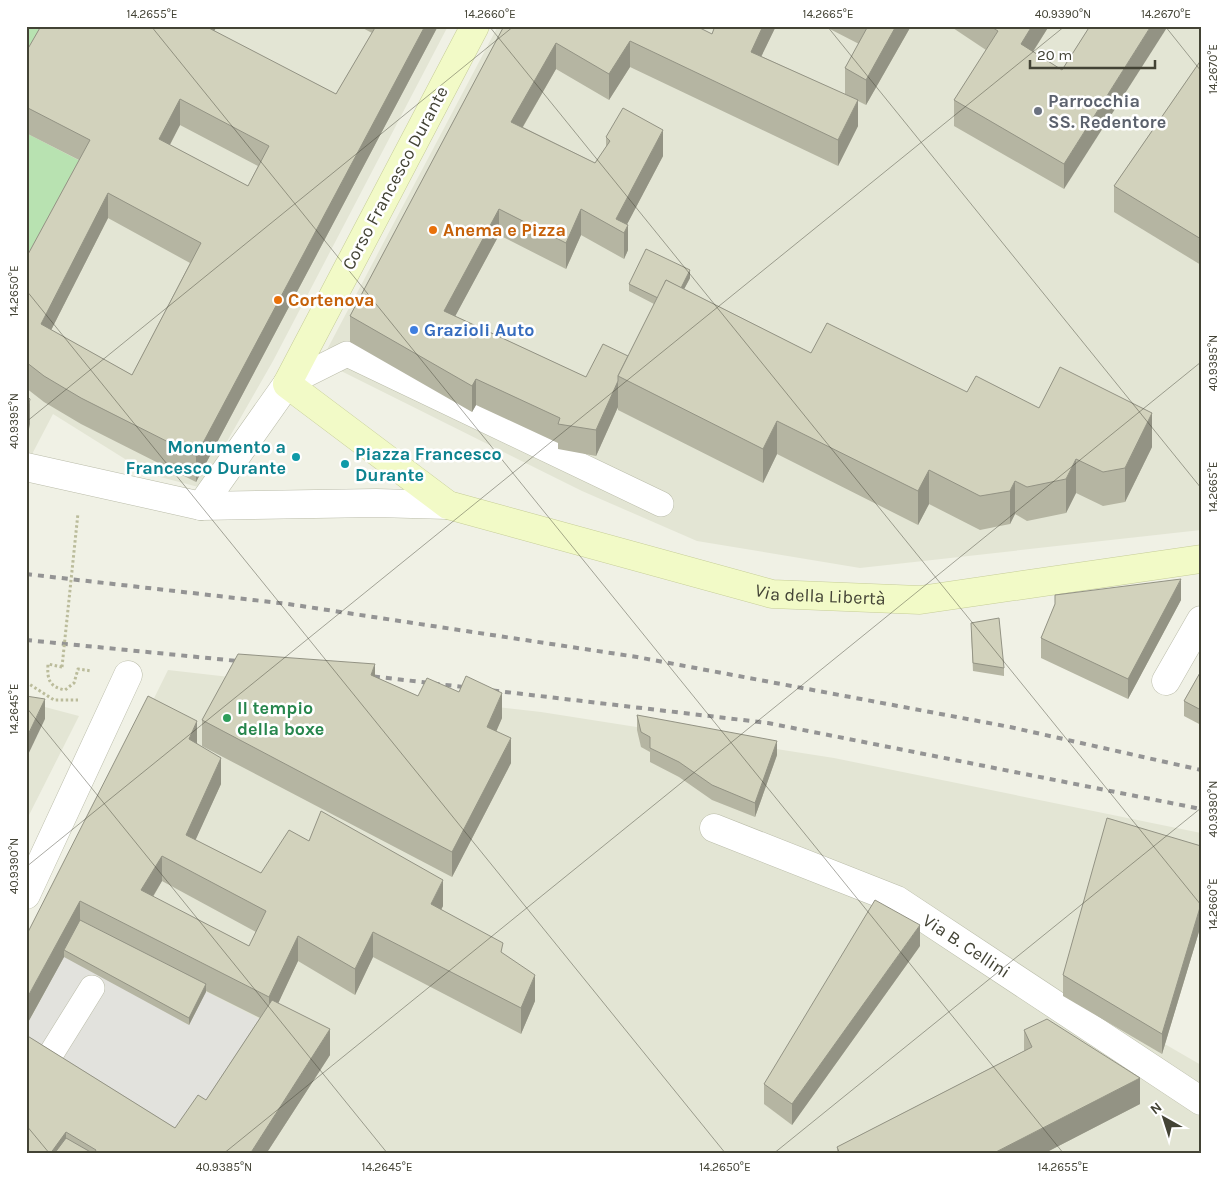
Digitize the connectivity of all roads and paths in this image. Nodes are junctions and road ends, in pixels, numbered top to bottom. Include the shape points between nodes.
1 (475, 26) edge
2 (287, 384) junction
3 (26, 467) edge
4 (661, 504) dead end
5 (448, 505) junction
6 (201, 506) junction
7 (78, 513) dead end
8 (1199, 559) edge
9 (1201, 620) edge
10 (95, 672) dead end
11 (128, 675) dead end
12 (1166, 681) dead end
13 (26, 682) edge
14 (79, 700) dead end
15 (714, 828) dead end
16 (26, 895) edge
17 (92, 988) dead end
18 (41, 1070) edge
19 (1201, 1101) edge

1 - 2 street, Corso Francesco Durante
2 - 4 lane via 347,354
2 - 5 street
2 - 6 street
3 - 6 street
5 - 6 street
5 - 8 street, Via della Libertà via 772,594 920,600
7 - 10 path, bridge via 62,667 48,664 48,675 57,688 65,690 74,684 78,669
9 - 12 street
11 - 16 street
13 - 14 path via 54,700
15 - 19 street, Via B. Cellini via 897,900
17 - 18 lane

